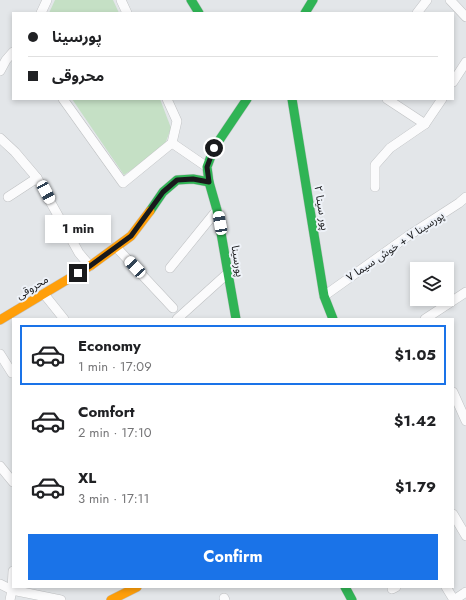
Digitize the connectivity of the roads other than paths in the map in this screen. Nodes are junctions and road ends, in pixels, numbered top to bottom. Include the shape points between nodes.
1 (47, 0) edge
2 (121, 0) edge
3 (191, 0) edge
4 (313, 0) edge
5 (426, 0) edge
6 (450, 0) edge
7 (41, 12) edge
8 (127, 12) edge
9 (198, 12) edge
10 (306, 12) edge
11 (418, 12) edge
12 (466, 17) edge
13 (12, 53) edge
14 (466, 62) edge
15 (0, 71) edge
16 (454, 80) edge
17 (64, 100) edge
18 (167, 100) edge
19 (246, 100) edge
20 (292, 100) edge
21 (389, 100) edge
22 (441, 100) edge
23 (425, 124) junction
24 (0, 138) edge
25 (172, 143) junction
26 (207, 167) junction
27 (38, 178) junction
28 (209, 182) junction
29 (375, 187) dead end
30 (8, 197) dead end
31 (466, 197) edge
32 (217, 210) junction
33 (116, 247) junction
34 (90, 266) junction
35 (170, 268) dead end
36 (228, 273) junction
37 (466, 292) edge
38 (44, 294) junction
39 (324, 296) junction
40 (173, 308) dead end
41 (63, 318) edge
42 (178, 318) edge
43 (236, 318) edge
44 (332, 318) edge
45 (427, 318) edge
46 (0, 320) edge
47 (0, 354) edge
48 (12, 373) dead end
49 (454, 394) edge
50 (466, 420) edge
51 (0, 466) edge
52 (12, 481) edge
53 (454, 516) edge
54 (466, 536) edge
55 (0, 584) edge
56 (135, 588) edge
57 (346, 588) edge
58 (447, 588) edge
59 (12, 590) junction
60 (466, 592) edge
61 (113, 599) edge
62 (10, 600) edge
63 (61, 600) edge
64 (352, 600) edge
65 (454, 600) edge

1 - 7 street
2 - 8 street
3 - 9 street
4 - 10 street
5 - 11 street
6 - 12 street
13 - 15 street
14 - 16 street
17 - 25 street via 123,183
18 - 25 street via 177,121
19 - 26 street, پورسینا via 214,148
20 - 39 street, پور سینا ۲
21 - 23 street
22 - 23 street
23 - 29 street via 390,148 375,165
24 - 27 street
25 - 26 street
26 - 28 street, پورسینا
27 - 30 street
27 - 34 street via 79,253
28 - 32 street, پورسینا
28 - 33 street, محروقی via 177,180 163,192 131,236
31 - 39 street, پورسینا ۷ + خوش سیما ۷
32 - 35 street
32 - 36 street, پورسینا
33 - 34 street, محروقی
33 - 40 street
34 - 38 street, محروقی
36 - 42 street
36 - 43 street, پورسینا
37 - 45 street
38 - 41 street
38 - 46 street, محروقی
39 - 44 street, پور سینا ۲
47 - 48 street
49 - 50 street
51 - 52 street
53 - 54 street
55 - 59 street
56 - 61 street
57 - 64 street
58 - 65 street
59 - 62 street
59 - 63 street
60 - 65 street

